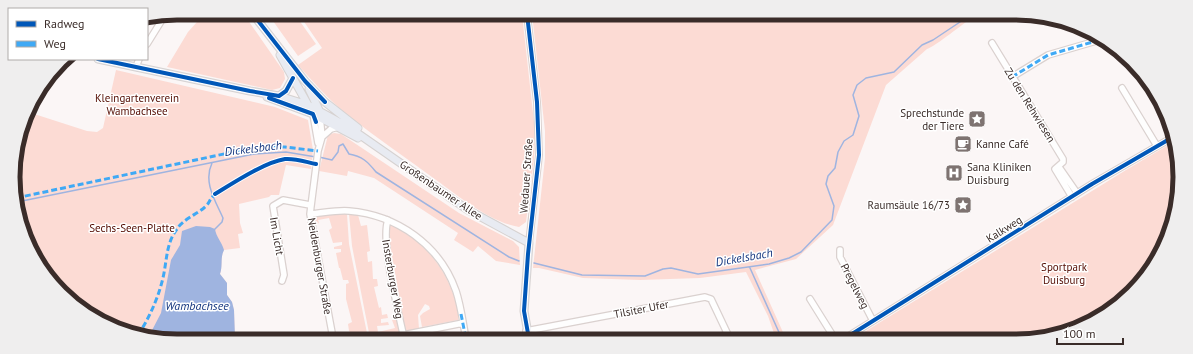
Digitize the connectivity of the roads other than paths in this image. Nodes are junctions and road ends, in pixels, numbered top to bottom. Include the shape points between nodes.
1 (162, 20) edge
2 (257, 20) edge
3 (528, 20) edge
4 (268, 36) junction
5 (148, 42) edge
6 (1095, 42) edge
7 (992, 43) dead end
8 (103, 60) edge
9 (139, 60) edge
10 (136, 67) junction
11 (1012, 77) junction
12 (293, 78) junction
13 (305, 81) junction
14 (1122, 88) dead end
15 (250, 91) junction
16 (279, 96) junction
17 (308, 105) junction
18 (316, 112) junction
19 (321, 118) junction
20 (338, 127) junction
21 (322, 137) junction
22 (1169, 140) edge
23 (375, 145) junction
24 (1157, 146) junction
25 (318, 148) junction
26 (1074, 195) junction
27 (310, 205) junction
28 (310, 214) junction
29 (388, 220) junction
30 (529, 243) junction
31 (840, 250) dead end
32 (282, 281) dead end
33 (810, 299) dead end
34 (873, 321) junction
35 (463, 323) junction
36 (727, 333) edge
37 (332, 334) edge
38 (403, 334) edge
39 (412, 334) edge
40 (465, 334) edge
41 (528, 334) edge
42 (533, 334) edge
43 (832, 334) edge
44 (852, 334) edge

1 - 5 street
2 - 4 main road
3 - 30 street, Wedauer Straße via 537,102 539,155
4 - 12 main road
4 - 13 main road
6 - 11 street via 1048,55
7 - 11 street, Zu den Rehwiesen
8 - 10 main road, Großenbaumer Allee
9 - 10 street
10 - 15 main road, Großenbaumer Allee
11 - 26 street, Zu den Rehwiesen via 1063,160 1057,168
12 - 16 main road via 286,91
12 - 17 main road
13 - 18 main road
13 - 23 main road
14 - 24 street
15 - 16 main road, Großenbaumer Allee
15 - 18 main road, Großenbaumer Allee
16 - 17 main road, Großenbaumer Allee
17 - 18 main road, Großenbaumer Allee
18 - 19 main road, Großenbaumer Allee
18 - 23 main road, Großenbaumer Allee
18 - 25 street, Neidenburger Straße
19 - 20 main road, Großenbaumer Allee
19 - 21 street, Neidenburger Straße
20 - 21 street
20 - 23 main road, Großenbaumer Allee
21 - 25 street, Neidenburger Straße
22 - 24 street, Kalkweg
23 - 30 main road, Großenbaumer Allee via 468,210
24 - 26 street, Kalkweg
25 - 27 street, Neidenburger Straße
26 - 34 street, Kalkweg
27 - 28 street, Neidenburger Straße
27 - 32 street, Im Licht via 282,200 272,206 284,275
28 - 29 street via 348,211
28 - 37 street, Neidenburger Straße
29 - 35 street via 416,236 439,259 456,292
29 - 38 street, Insterburger Weg via 386,237
30 - 41 main road, Wedauer Straße via 524,311
31 - 34 street, Pregelweg via 840,257
33 - 43 street
34 - 44 street, Kalkweg
35 - 39 street
35 - 40 street
36 - 42 street, Tilsiter Ufer via 711,299 705,297

